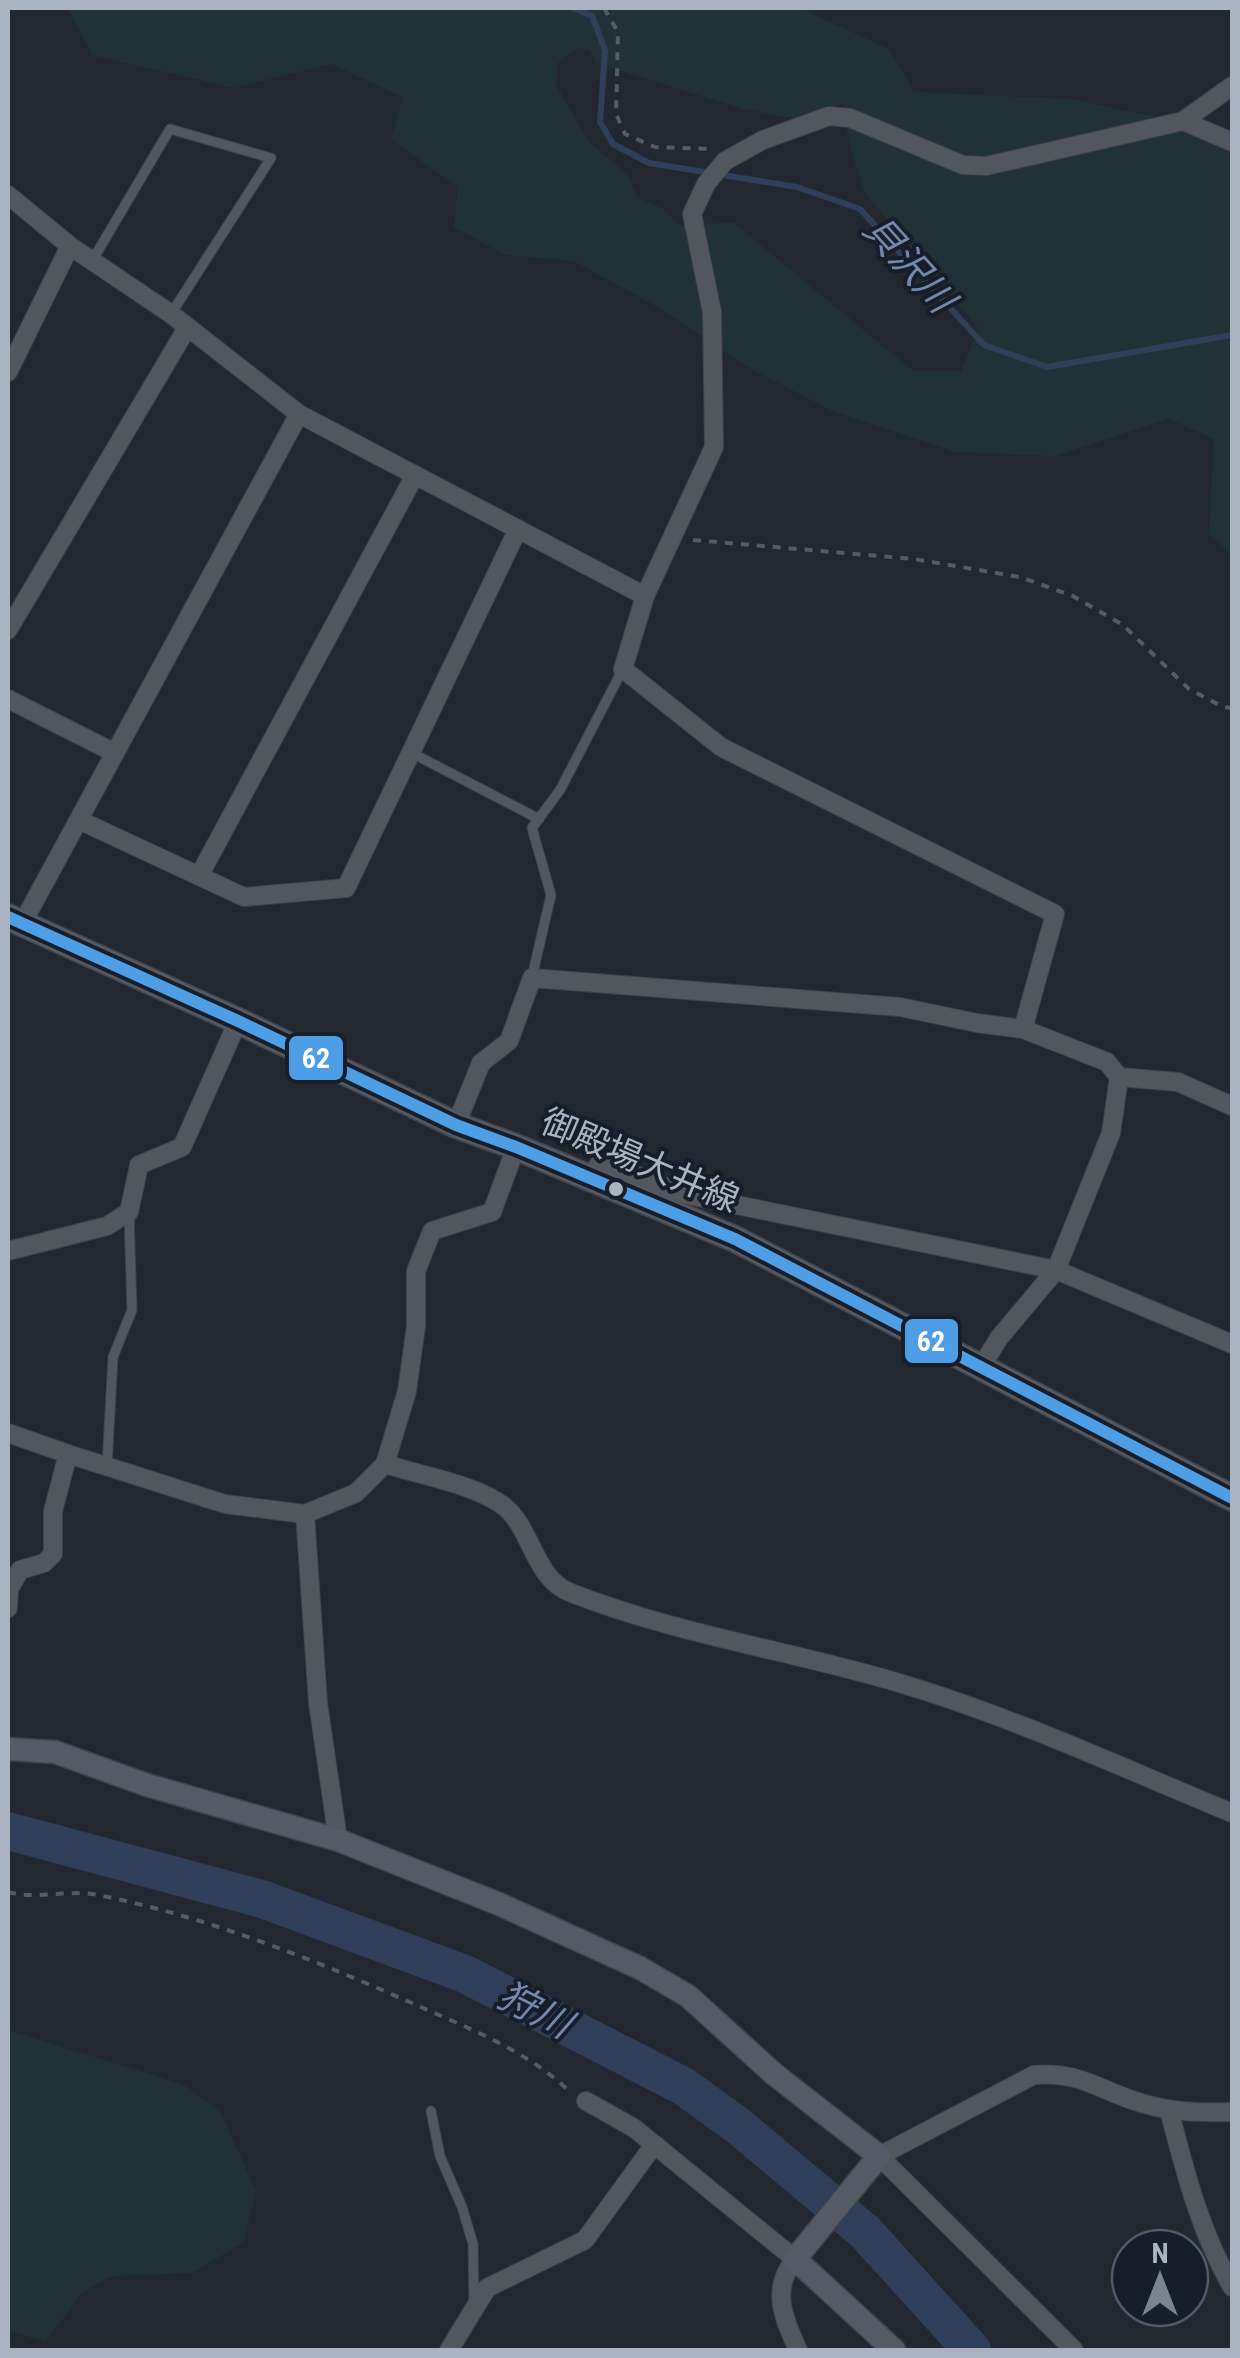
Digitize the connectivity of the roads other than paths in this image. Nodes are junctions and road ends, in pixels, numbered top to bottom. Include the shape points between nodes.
1 (1232, 86) edge
2 (1183, 121) junction
3 (1232, 142) edge
4 (8, 195) edge
5 (70, 246) junction
6 (92, 261) junction
7 (171, 314) junction
8 (187, 328) junction
9 (8, 372) edge
10 (298, 414) junction
11 (415, 475) junction
12 (518, 529) junction
13 (645, 596) junction
14 (8, 630) edge
15 (623, 669) junction
16 (8, 699) edge
17 (410, 752) junction
18 (115, 753) junction
19 (539, 818) junction
20 (79, 820) junction
21 (199, 876) junction
22 (15, 920) edge
23 (532, 978) junction
24 (238, 1021) junction
25 (1024, 1029) junction
26 (1120, 1077) junction
27 (1232, 1106) edge
28 (456, 1125) junction
29 (516, 1147) junction
30 (590, 1178) junction
31 (129, 1212) junction
32 (8, 1252) edge
33 (1056, 1270) junction
34 (1232, 1344) edge
35 (981, 1367) junction
36 (8, 1433) edge
37 (68, 1454) junction
38 (384, 1464) junction
39 (107, 1469) junction
40 (1232, 1498) edge
41 (304, 1514) junction
42 (8, 1608) edge
43 (8, 1748) edge
44 (1232, 1813) edge
45 (338, 1840) junction
46 (586, 2101) dead end
47 (1169, 2110) junction
48 (431, 2112) dead end
49 (1232, 2112) edge
50 (656, 2146) junction
51 (879, 2156) junction
52 (795, 2259) junction
53 (1232, 2287) edge
54 (474, 2306) junction
55 (448, 2350) edge
56 (798, 2350) edge
57 (894, 2350) edge
58 (1074, 2350) edge

1 - 2 street
2 - 3 street
2 - 13 street via 986,166 963,165 850,118 829,116 729,158 692,214 712,312 714,447
4 - 5 street
5 - 6 street
5 - 9 street
6 - 7 street
6 - 7 lane via 170,128 271,158
7 - 8 street
8 - 10 street
8 - 14 street
10 - 11 street
10 - 18 street
11 - 12 street
11 - 21 street
12 - 13 street
12 - 17 street
13 - 15 street
15 - 19 lane
15 - 25 street via 721,747 1055,914
16 - 18 street
17 - 19 lane
17 - 21 street via 346,888 244,897
18 - 20 street
19 - 23 lane via 532,828 551,895
20 - 21 street
20 - 22 street
22 - 24 main road, 御殿場大井線
23 - 25 street via 900,1008
23 - 28 street via 509,1041 481,1063
24 - 28 main road, 御殿場大井線
24 - 31 street via 182,1147 139,1166
25 - 26 street via 1106,1062
26 - 27 street via 1178,1082
26 - 33 street via 1112,1132
28 - 29 main road, 御殿場大井線
29 - 30 main road, 御殿場大井線
29 - 38 street via 492,1212 432,1231 416,1271 407,1391
30 - 33 street via 601,1161 684,1194
30 - 35 main road, 御殿場大井線 via 735,1239
31 - 32 street via 107,1226
31 - 39 lane via 132,1310 113,1357
33 - 34 street
33 - 35 street
35 - 40 main road, 御殿場大井線
36 - 37 street
37 - 39 street
37 - 42 street via 53,1511 53,1554 20,1570
38 - 41 street via 356,1493
38 - 44 street via 487,1496 508,1510 563,1590 906,1685
39 - 41 street via 225,1504
41 - 45 street via 318,1703
43 - 45 street via 55,1752
45 - 51 street via 498,1904 688,1996
46 - 50 street
47 - 49 street
47 - 51 street via 1062,2072 1034,2075
47 - 53 street via 1196,2210
48 - 54 lane via 473,2244
50 - 52 street
50 - 54 street via 585,2240 486,2288
51 - 52 street
51 - 58 street
52 - 56 street via 780,2304
52 - 57 street
54 - 55 street

